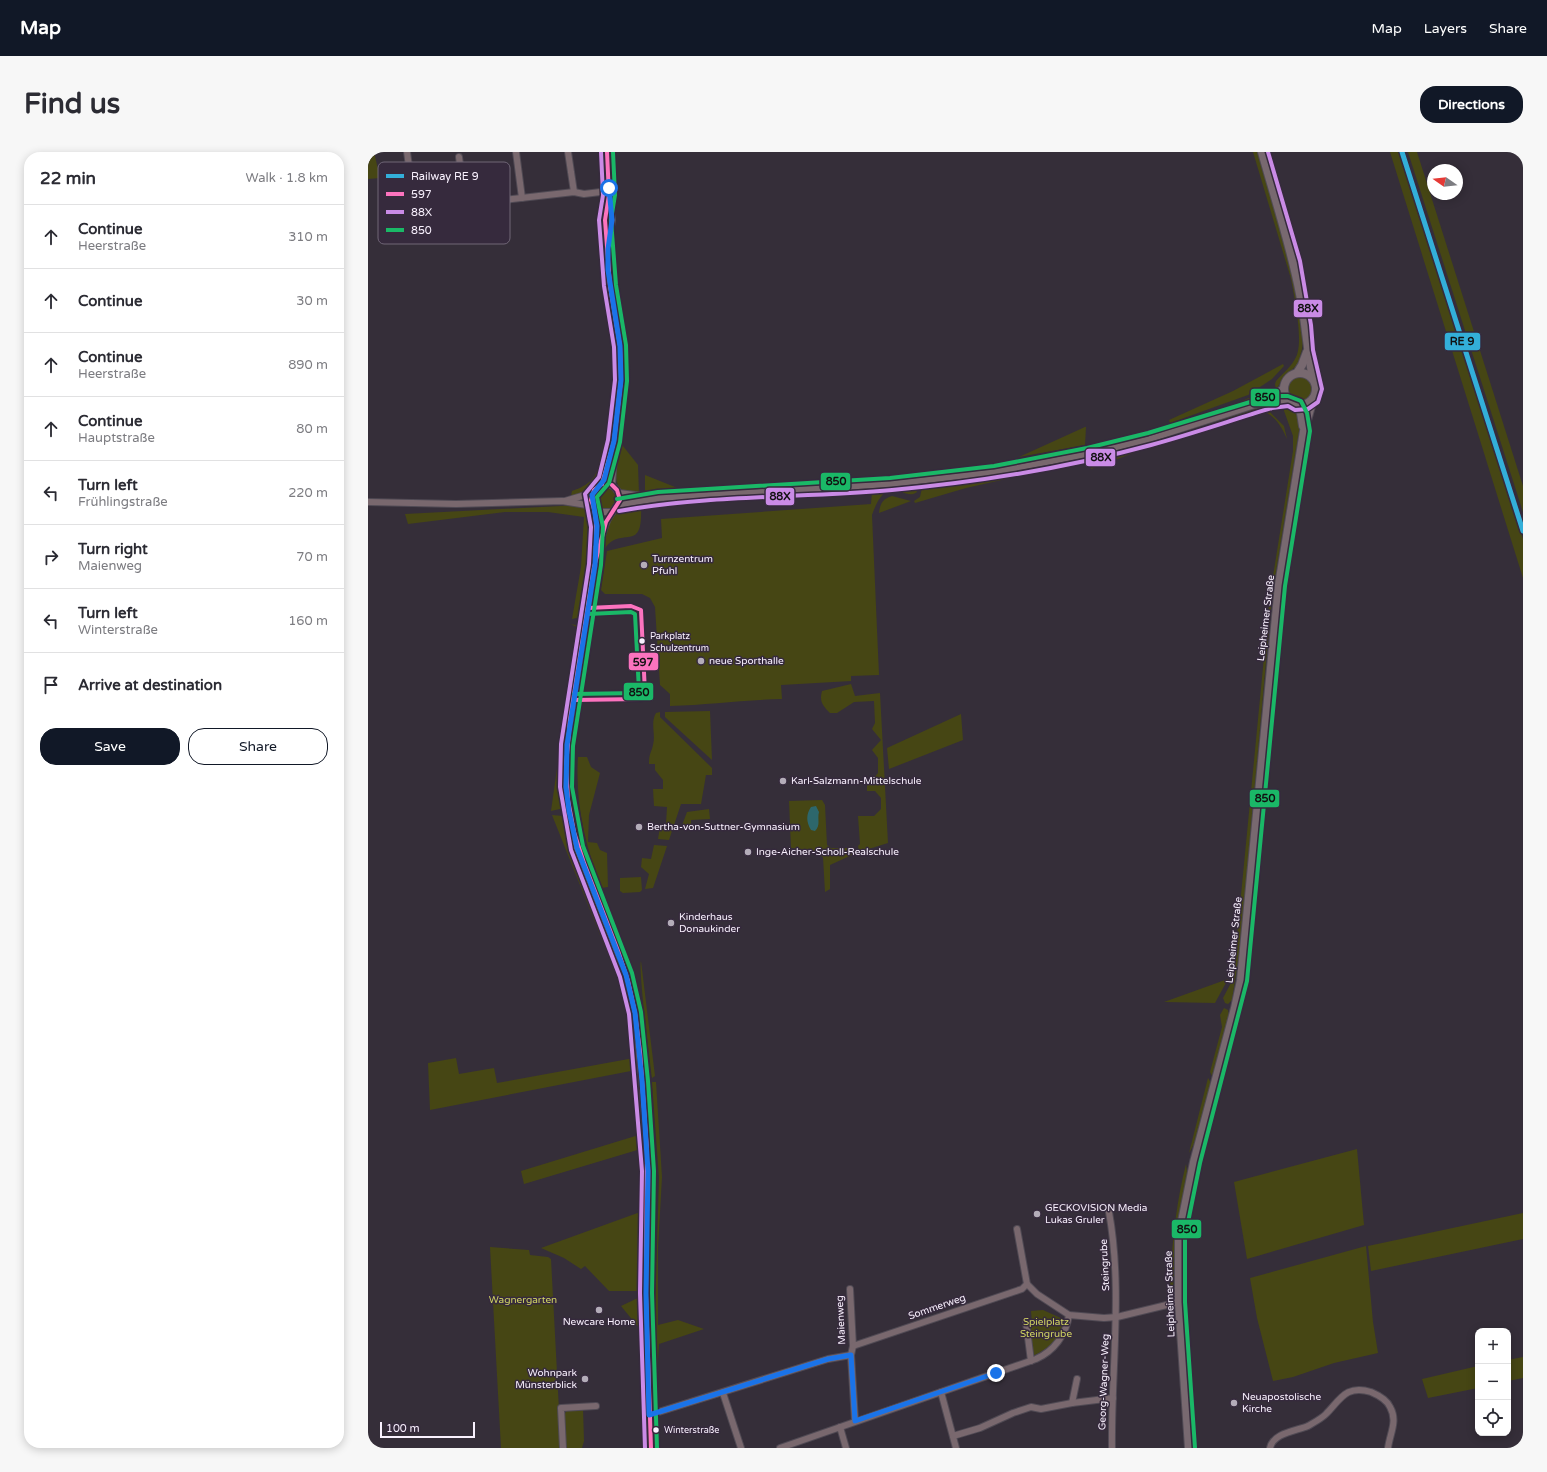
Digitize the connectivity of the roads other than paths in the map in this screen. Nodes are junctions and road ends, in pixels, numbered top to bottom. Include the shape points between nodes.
1 (407, 152) edge
2 (516, 152) edge
3 (568, 152) edge
4 (607, 152) edge
5 (1262, 152) edge
6 (459, 157) dead end
7 (408, 162) edge
8 (460, 162) edge
9 (574, 192) junction
10 (609, 193) junction
11 (522, 198) junction
12 (510, 199) edge
13 (1307, 351) junction
14 (1297, 373) junction
15 (1313, 378) junction
16 (1285, 387) junction
17 (1313, 399) junction
18 (1293, 402) junction
19 (1255, 406) junction
20 (1304, 431) junction
21 (614, 441) junction
22 (602, 484) junction
23 (612, 485) junction
24 (592, 493) junction
25 (619, 493) junction
26 (658, 498) junction
27 (562, 501) junction
28 (368, 502) edge
29 (618, 505) junction
30 (594, 507) junction
31 (612, 512) junction
32 (595, 565) junction
33 (1109, 1212) dead end
34 (1017, 1229) dead end
35 (1027, 1284) junction
36 (850, 1289) dead end
37 (1179, 1302) junction
38 (1069, 1315) junction
39 (1116, 1317) junction
40 (1026, 1322) dead end
41 (853, 1346) junction
42 (851, 1355) junction
43 (1031, 1361) junction
44 (1077, 1379) dead end
45 (941, 1392) junction
46 (723, 1393) junction
47 (1113, 1398) junction
48 (1072, 1402) junction
49 (596, 1406) dead end
50 (649, 1415) junction
51 (855, 1421) junction
52 (840, 1427) junction
53 (953, 1436) junction
54 (563, 1448) edge
55 (651, 1448) edge
56 (741, 1448) edge
57 (780, 1448) edge
58 (846, 1448) edge
59 (956, 1448) edge
60 (1112, 1448) edge
61 (1189, 1448) edge
62 (1270, 1448) edge
63 (1388, 1448) edge

1 - 7 street
2 - 11 street
3 - 9 street
4 - 10 street
5 - 13 main road via 1294,262
6 - 8 street
9 - 10 street
9 - 11 street
10 - 21 street via 605,220 610,286 621,364
11 - 12 street
13 - 14 main road
13 - 15 main road
14 - 15 main road via 1306,373
14 - 16 main road via 1289,378
15 - 17 main road via 1316,389
16 - 18 main road via 1285,394
16 - 19 street
17 - 18 main road via 1306,404
17 - 20 main road, Leipheimer Straße
18 - 19 street
18 - 20 main road, Leipheimer Straße via 1301,412
19 - 26 street via 1150,439 995,472 891,484
20 - 37 main road, Leipheimer Straße via 1278,592 1241,980 1184,1206 1179,1244
21 - 22 street
21 - 23 street
22 - 23 street
22 - 24 street
23 - 25 street
24 - 27 street
24 - 30 street
25 - 26 street
25 - 29 street
26 - 29 street
27 - 28 street via 456,504
27 - 30 street
29 - 31 street
30 - 31 street via 604,513
30 - 32 street via 597,526
31 - 32 street via 606,522
32 - 50 street via 567,745 566,787 577,848 626,975 635,1013 648,1171
33 - 39 street, Steingrube via 1114,1240
34 - 35 street
35 - 38 street via 1037,1294
35 - 41 street, Sommerweg via 1022,1289
36 - 41 street, Maienweg
37 - 39 street
37 - 61 main road, Leipheimer Straße
38 - 39 street
38 - 43 street via 1062,1337 1049,1353
39 - 47 street, Georg-Wagner-Weg
40 - 43 street
41 - 42 street, Maienweg
42 - 46 street via 828,1359
42 - 51 street, Maienweg
43 - 45 street
44 - 48 street
45 - 51 street
45 - 53 street
46 - 50 street
46 - 56 street
47 - 48 street
47 - 60 street, Georg-Wagner-Weg
48 - 53 street via 1041,1409 1031,1407
49 - 54 street via 561,1408
50 - 55 street
51 - 52 street
52 - 57 street
52 - 58 street
53 - 59 street
62 - 63 street via 1278,1437 1308,1426 1325,1415 1337,1400 1348,1393 1364,1390 1377,1394 1390,1406 1395,1421

